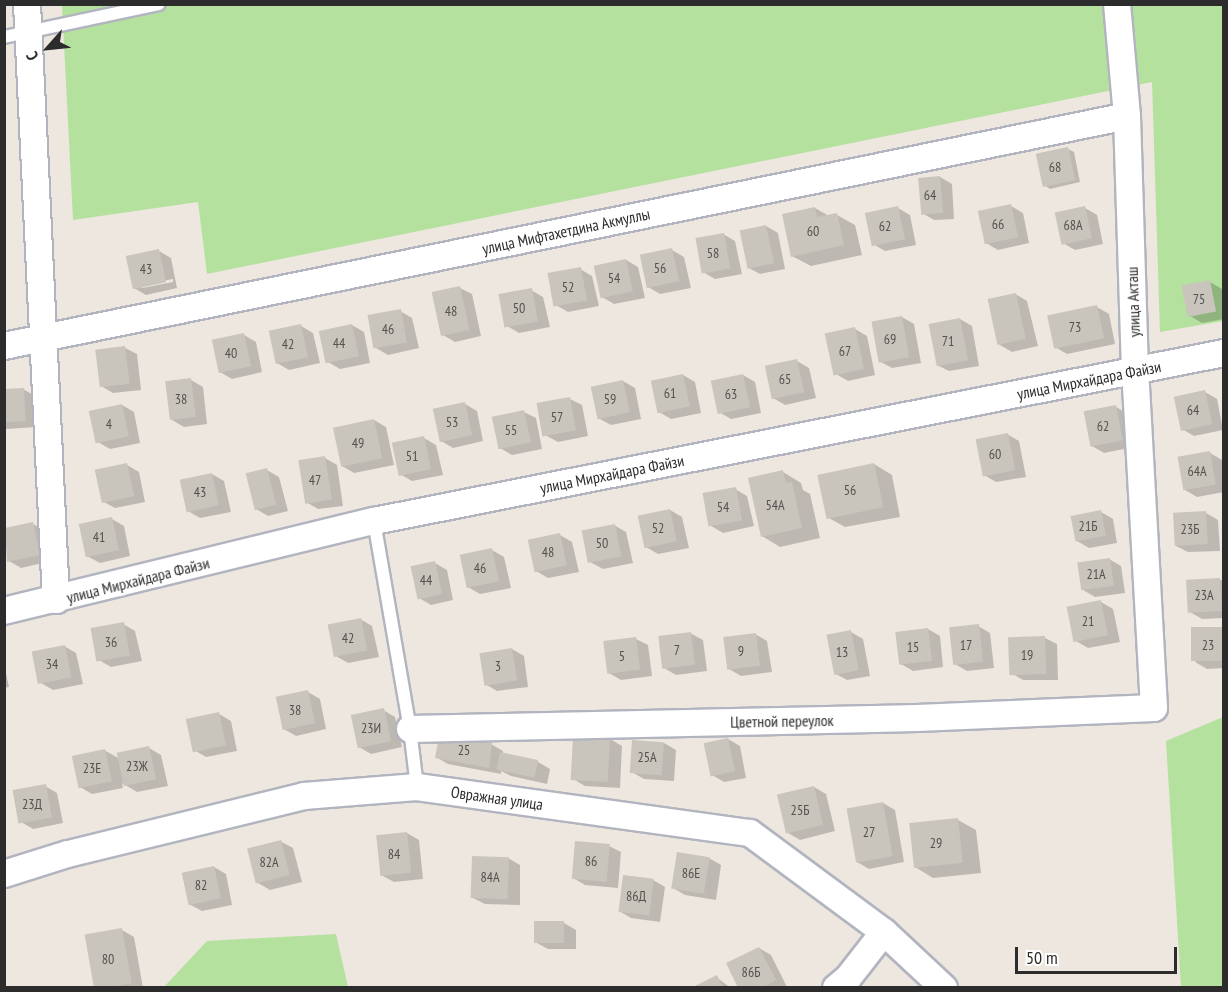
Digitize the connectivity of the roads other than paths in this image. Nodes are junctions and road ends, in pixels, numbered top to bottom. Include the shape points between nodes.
1 (27, 4) edge
2 (159, 4) edge
3 (1117, 4) edge
4 (16, 34) edge
5 (1127, 116) junction
6 (43, 338) junction
7 (4, 346) edge
8 (1224, 353) edge
9 (1135, 371) junction
10 (374, 521) junction
11 (56, 600) junction
12 (4, 611) edge
13 (1154, 708) joint
14 (410, 729) junction
15 (417, 787) junction
16 (4, 874) edge
17 (884, 932) junction
18 (836, 987) edge
19 (944, 987) edge

1 - 4 street
2 - 4 lane
3 - 5 street, улица Акташ
4 - 6 street
5 - 6 street, улица Мифтахетдина Акмуллы
5 - 9 street, улица Акташ
6 - 7 street, улица Мифтахетдина Акмуллы
6 - 11 street
8 - 9 street, улица Мирхайдара Файзи
9 - 10 street, улица Мирхайдара Файзи
9 - 13 street, улица Акташ
10 - 11 street, улица Мирхайдара Файзи
10 - 14 lane
11 - 12 street, улица Мирхайдара Файзи
13 - 14 street, Цветной переулок via 917,718
14 - 15 lane
15 - 16 street, Овражная улица via 304,796 68,854
15 - 17 street, Овражная улица via 750,833
17 - 18 street via 848,978
17 - 19 street, Овражная улица

